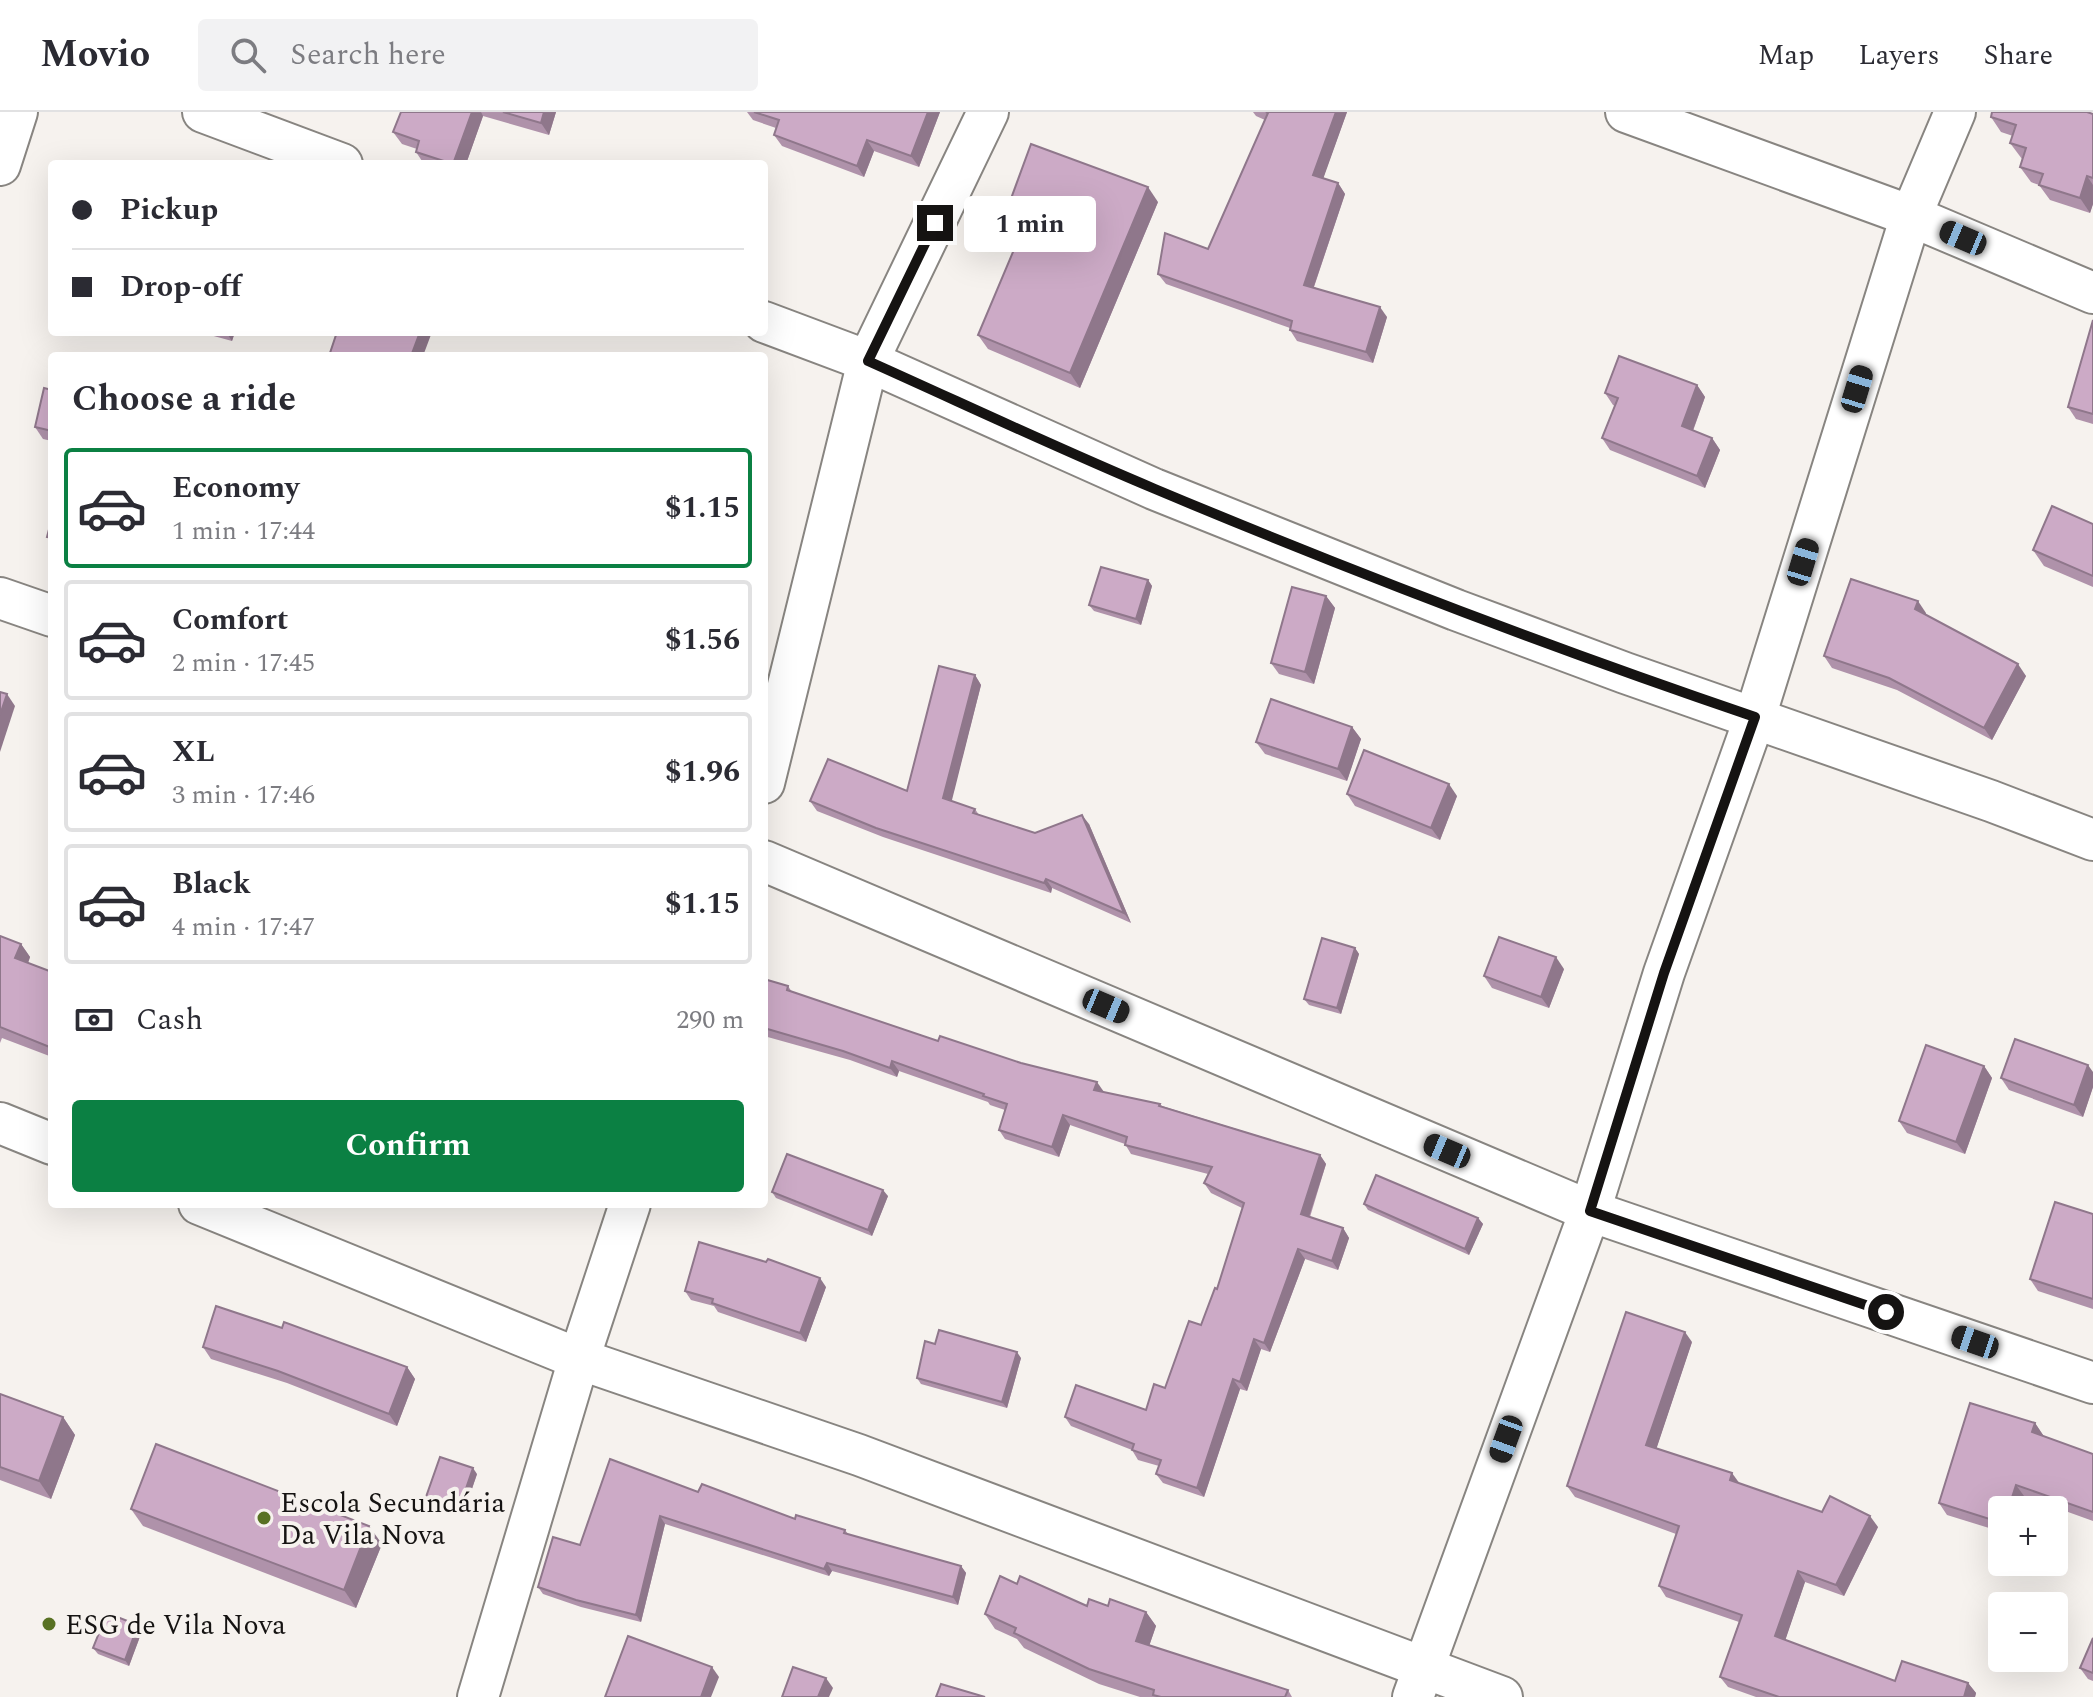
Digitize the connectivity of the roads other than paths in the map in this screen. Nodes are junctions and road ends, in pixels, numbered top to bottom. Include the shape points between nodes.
1 (17, 112) edge
2 (203, 112) edge
3 (988, 112) edge
4 (1626, 112) edge
5 (1955, 112) edge
6 (331, 160) edge
7 (0, 165) edge
8 (1911, 216) junction
9 (2093, 293) edge
10 (768, 324) edge
11 (868, 361) junction
12 (0, 598) edge
13 (48, 615) edge
14 (1755, 717) junction
15 (768, 767) edge
16 (2093, 840) edge
17 (768, 863) edge
18 (0, 1123) edge
19 (48, 1142) edge
20 (209, 1208) edge
21 (629, 1208) edge
22 (1590, 1211) junction
23 (579, 1359) junction
24 (2093, 1383) edge
25 (1418, 1682) edge
26 (478, 1697) edge
27 (1502, 1697) edge

1 - 7 street
2 - 6 street
3 - 11 street
4 - 8 street
5 - 8 street
8 - 9 street
8 - 14 street
10 - 11 street
11 - 14 street via 1154,489 1470,615
11 - 15 street
12 - 13 street
14 - 16 street
14 - 22 street via 1664,973
17 - 22 street
18 - 19 street
20 - 23 street
21 - 23 street
22 - 24 street
22 - 25 street
23 - 25 street via 859,1455
23 - 26 street
25 - 27 street

